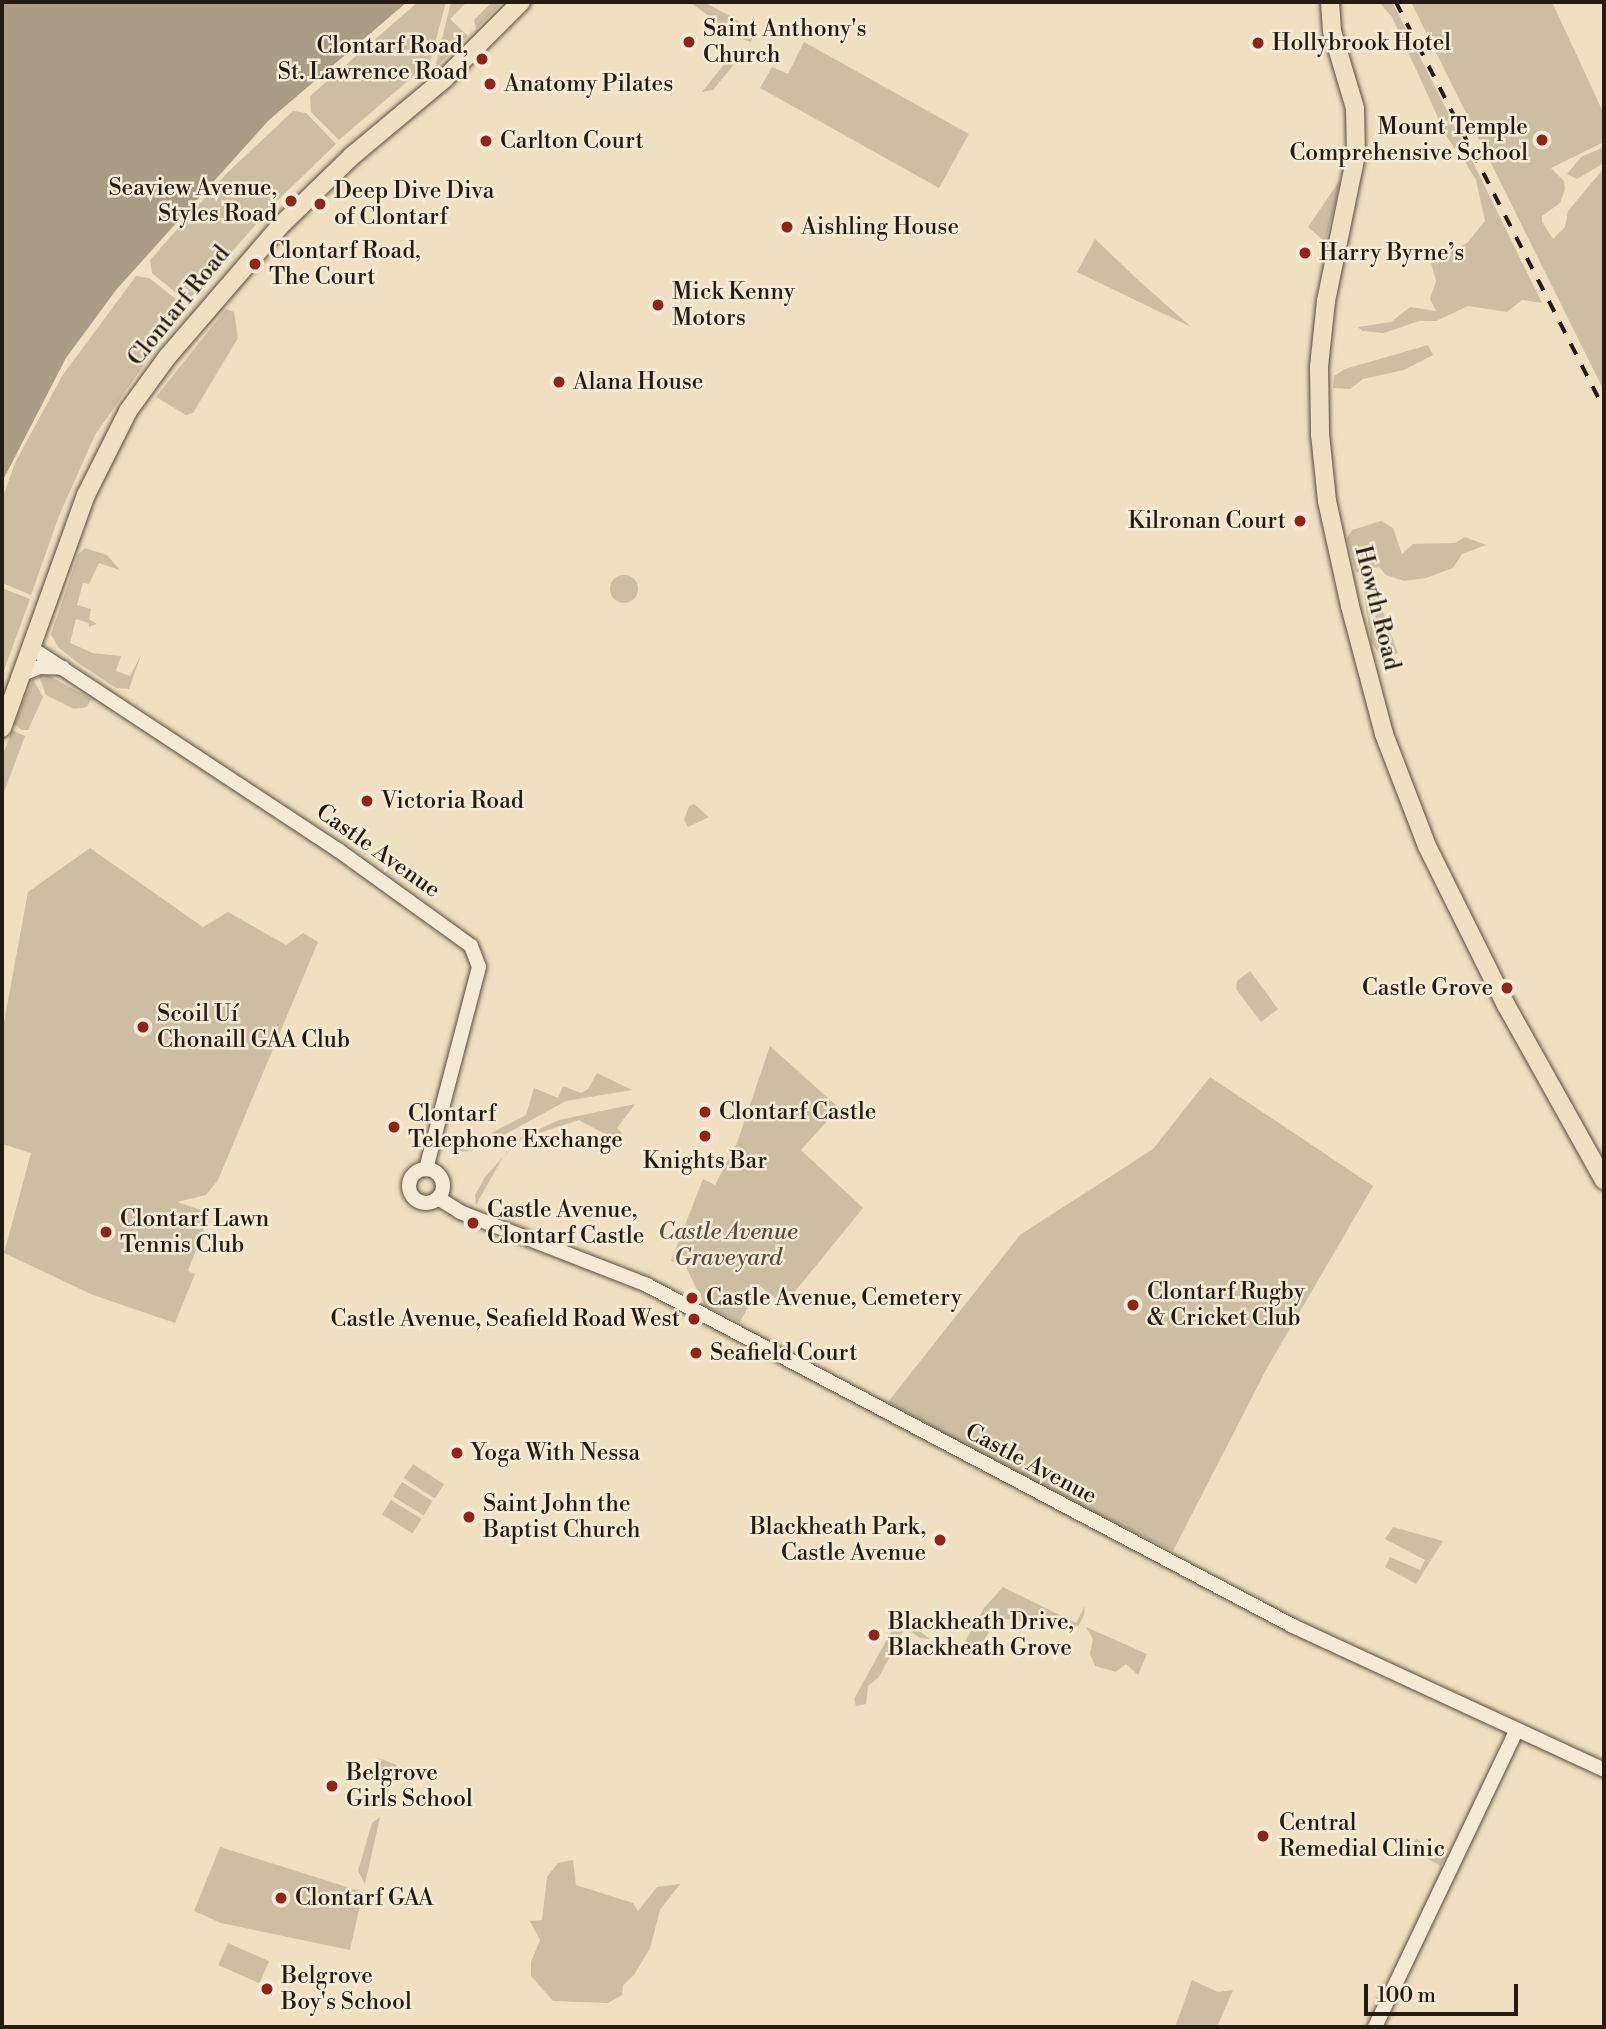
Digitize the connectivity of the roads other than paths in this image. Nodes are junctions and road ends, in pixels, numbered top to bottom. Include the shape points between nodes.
1 (521, 2) edge
2 (1330, 2) edge
3 (30, 647) junction
4 (64, 668) junction
5 (20, 675) junction
6 (2, 728) edge
7 (425, 1169) junction
8 (1604, 1180) edge
9 (439, 1198) junction
10 (1516, 1731) junction
11 (1604, 1770) edge
12 (1375, 2027) edge

1 - 3 main road, Clontarf Road via 432,90 318,187 252,256 168,356 104,453
2 - 8 main road, Howth Road via 1332,31 1355,108 1356,156 1326,301 1319,368 1320,434 1327,501 1350,606 1384,734 1427,846 1511,1014
3 - 4 street, Castle Avenue
3 - 5 main road, Clontarf Road
4 - 5 street via 40,667
4 - 7 street, Castle Avenue via 338,850 471,946 479,967
5 - 6 main road, Clontarf Road
7 - 9 street via 441,1178
7 - 9 street, Castle Avenue via 412,1177 412,1195 422,1203
9 - 10 street, Castle Avenue via 460,1212 647,1285 1293,1626
10 - 11 street, Castle Avenue
10 - 12 street

